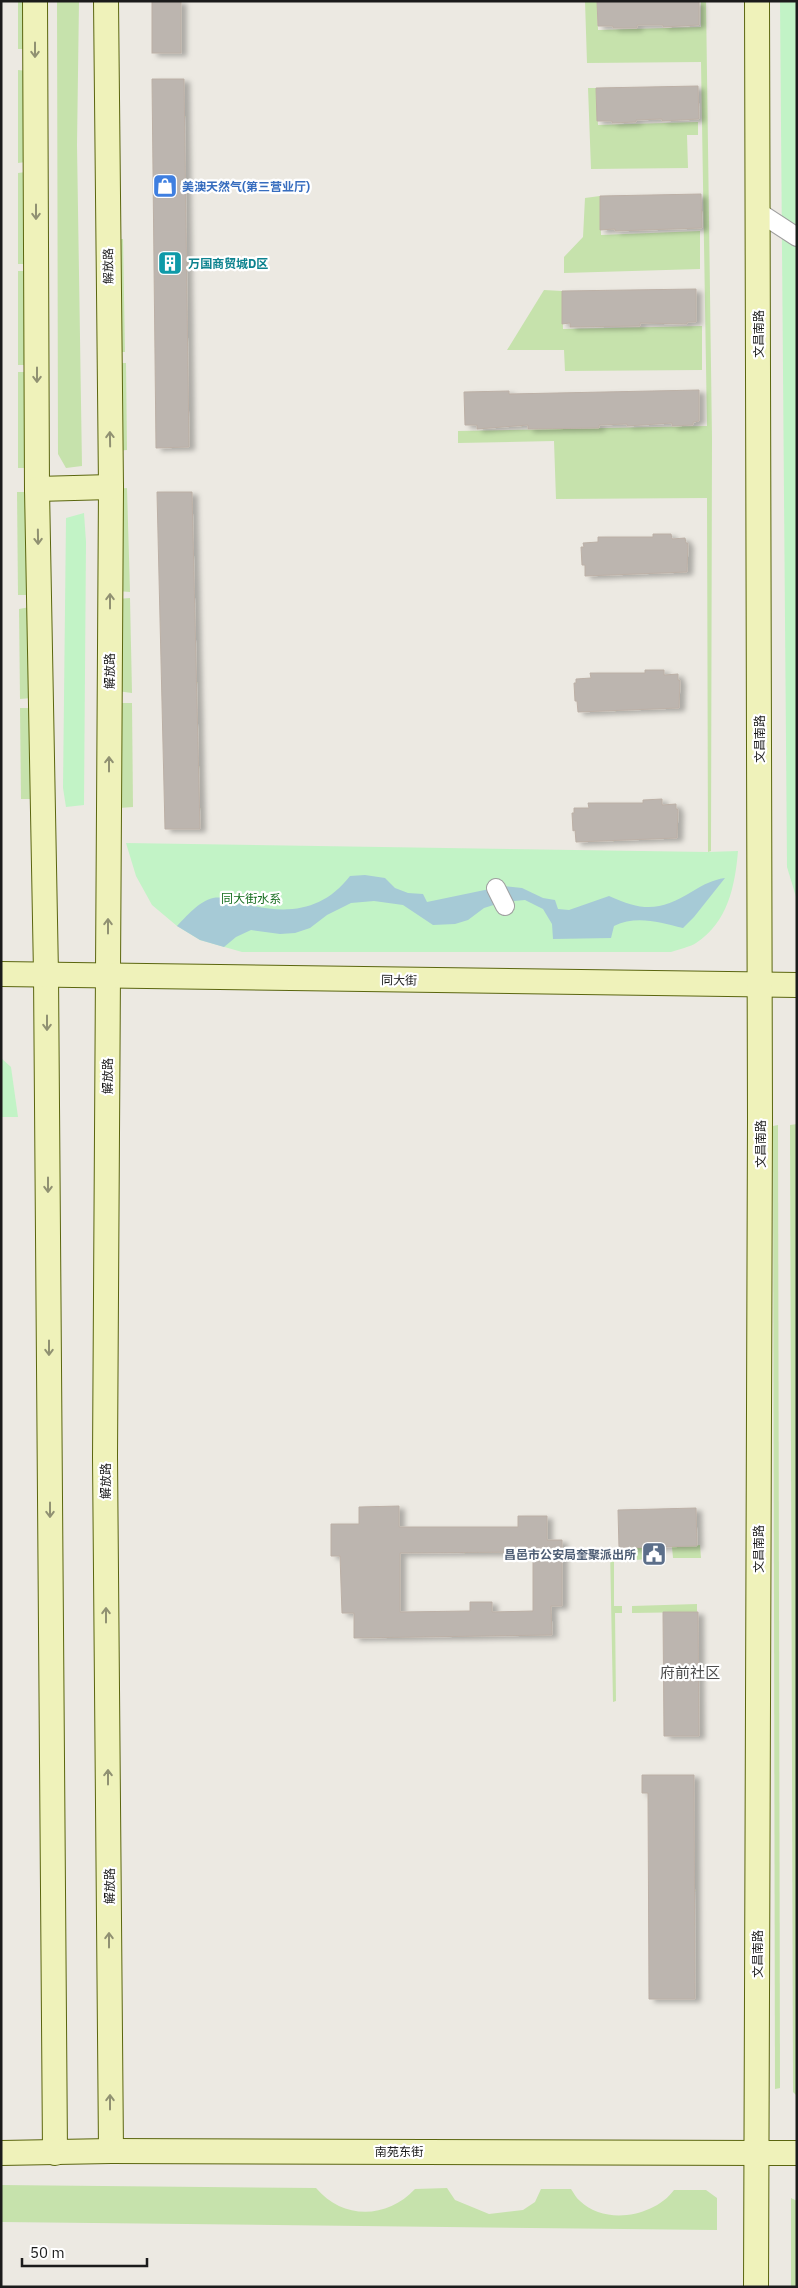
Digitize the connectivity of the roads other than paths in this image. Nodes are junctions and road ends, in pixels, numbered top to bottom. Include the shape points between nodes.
1 (35, 1) edge
2 (106, 1) edge
3 (757, 1) edge
4 (757, 211) junction
5 (797, 236) edge
6 (110, 487) junction
7 (37, 489) junction
8 (496, 888) dead end
9 (505, 906) dead end
10 (1, 974) edge
11 (46, 974) junction
12 (107, 975) junction
13 (760, 985) junction
14 (797, 986) edge
15 (111, 2151) junction
16 (1, 2153) edge
17 (54, 2153) junction
18 (797, 2153) edge
19 (756, 2154) junction
20 (756, 2287) edge

1 -> 7 street
6 -> 2 street, 解放路
3 - 4 street, 文昌南路
4 - 5 street
4 - 13 street, 文昌南路
6 - 7 street
12 -> 6 street, 解放路
7 -> 11 street
8 - 9 street
10 - 11 street, 同大街
11 - 12 street, 同大街
11 -> 17 street
12 - 13 street, 同大街
15 -> 12 street, 解放路 via 105,1467
13 - 14 street, 同大街
13 - 19 street, 文昌南路
15 - 17 street, 南苑东街
15 - 19 street, 南苑东街 via 713,2151
16 - 17 street, 南苑东街
18 - 19 street, 南苑东街
19 - 20 street, 文昌南路

